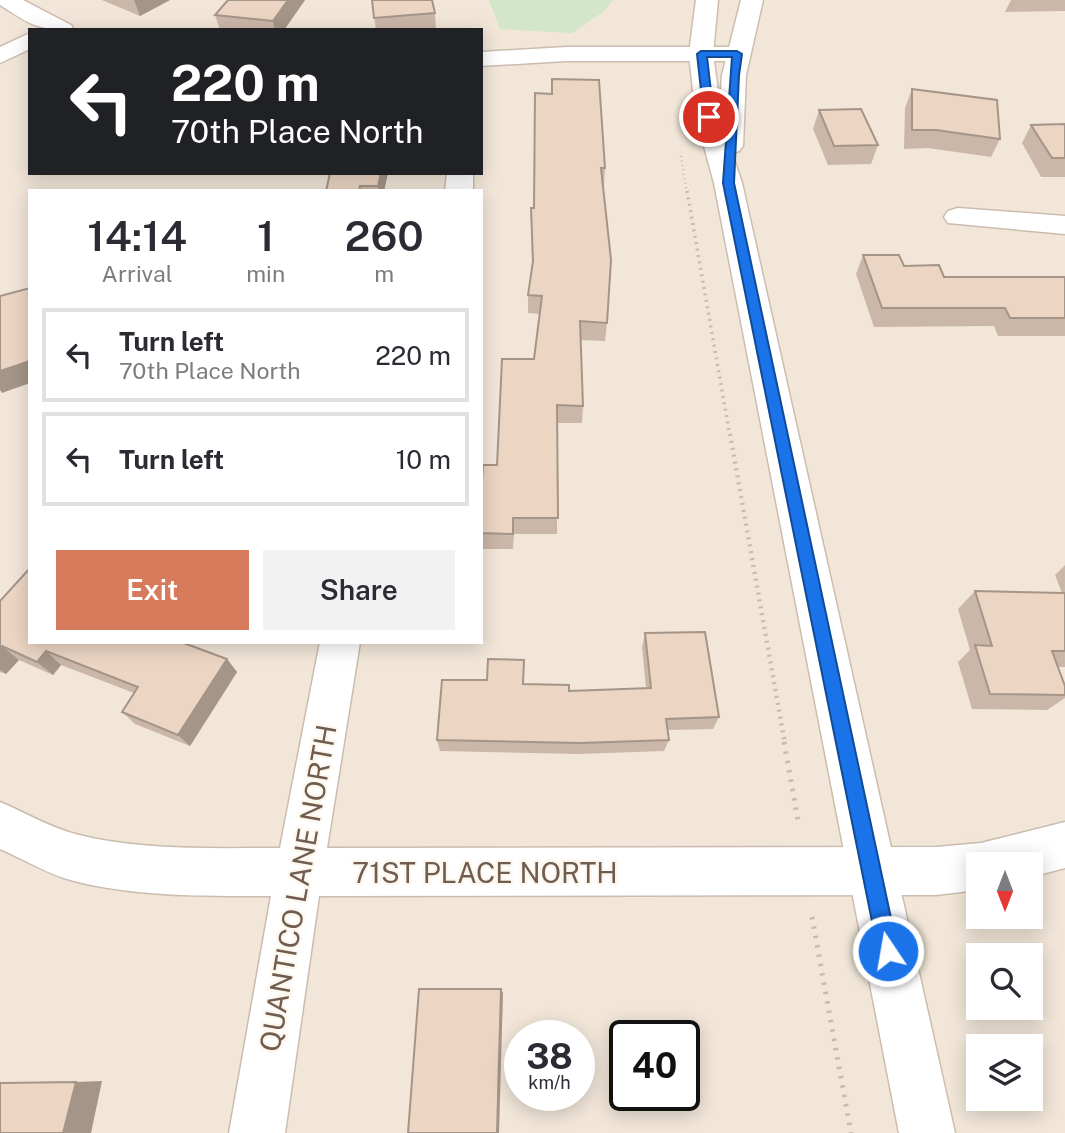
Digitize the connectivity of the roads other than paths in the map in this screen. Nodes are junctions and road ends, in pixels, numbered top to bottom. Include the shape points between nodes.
1 (8, 0) edge
2 (707, 0) edge
3 (752, 0) edge
4 (55, 28) edge
5 (28, 41) edge
6 (701, 54) junction
7 (737, 54) junction
8 (0, 56) edge
9 (483, 60) edge
10 (728, 183) junction
11 (958, 217) dead end
12 (1065, 225) edge
13 (340, 644) edge
14 (0, 825) edge
15 (1065, 845) edge
16 (1037, 852) edge
17 (966, 868) edge
18 (871, 872) junction
19 (299, 873) junction
20 (257, 1133) edge
21 (927, 1133) edge

1 - 4 street
2 - 6 street
3 - 7 street
5 - 8 street
6 - 7 street
6 - 9 street via 566,54
6 - 10 street via 709,117
7 - 10 street
10 - 18 street
11 - 12 street
13 - 19 street, QUANTICO LANE NORTH
14 - 19 street, 71ST PLACE NORTH via 72,857 166,869
15 - 16 street
17 - 18 street, 71ST PLACE NORTH
18 - 19 street, 71ST PLACE NORTH
18 - 21 street
19 - 20 street, QUANTICO LANE NORTH

